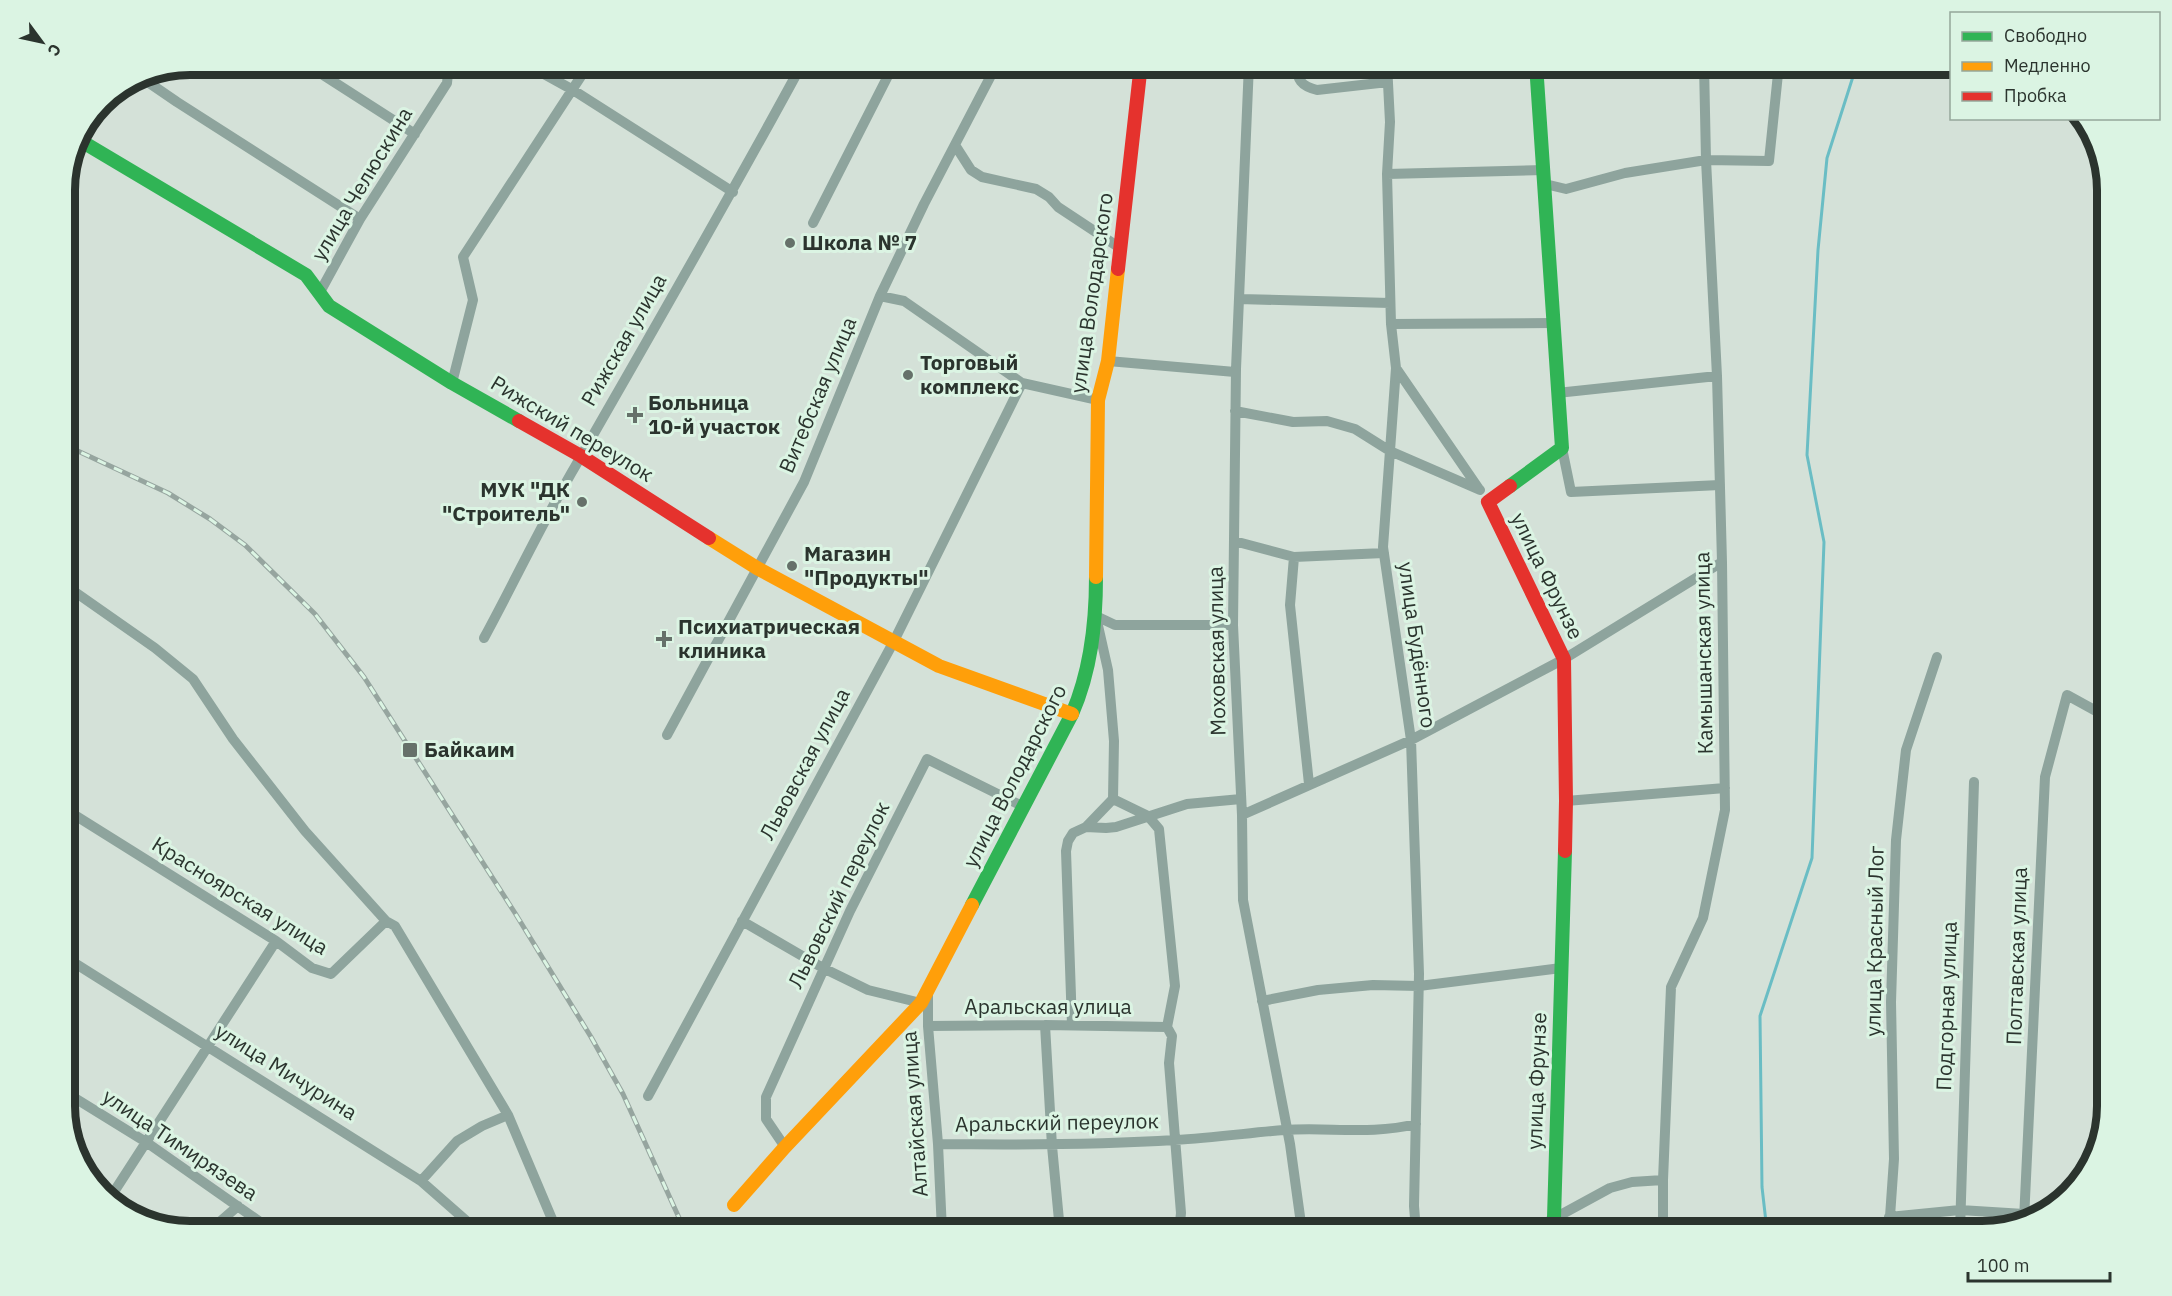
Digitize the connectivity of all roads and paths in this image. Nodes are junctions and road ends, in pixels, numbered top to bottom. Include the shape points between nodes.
1 (323, 75) edge
2 (448, 75) edge
3 (546, 75) edge
4 (582, 75) edge
5 (796, 75) edge
6 (888, 75) edge
7 (991, 75) edge
8 (1140, 75) edge
9 (1249, 75) edge
10 (1297, 75) edge
11 (1388, 75) edge
12 (1537, 75) edge
13 (1704, 75) edge
14 (1778, 75) edge
15 (1388, 82) junction
16 (149, 83) edge
17 (573, 90) junction
18 (415, 134) junction
19 (85, 143) edge
20 (955, 145) junction
21 (1706, 160) junction
22 (1387, 174) junction
23 (1544, 177) junction
24 (733, 192) junction
25 (360, 219) junction
26 (813, 223) dead end
27 (1120, 248) junction
28 (320, 292) junction
29 (880, 296) junction
30 (1239, 299) junction
31 (1390, 303) junction
32 (1553, 322) junction
33 (1390, 324) junction
34 (1108, 361) junction
35 (1396, 368) junction
36 (1235, 372) junction
37 (1717, 376) junction
38 (452, 383) junction
39 (1022, 383) junction
40 (1557, 393) junction
41 (1098, 400) junction
42 (1235, 411) junction
43 (1562, 448) junction
44 (1390, 451) junction
45 (581, 456) junction
46 (1720, 485) junction
47 (1484, 496) junction
48 (1234, 542) junction
49 (1384, 553) junction
50 (1294, 557) junction
51 (1722, 562) junction
52 (758, 568) junction
53 (75, 592) edge
54 (1096, 616) junction
55 (1233, 625) junction
56 (484, 638) dead end
57 (894, 641) junction
58 (1937, 657) dead end
59 (1564, 660) junction
60 (2097, 712) edge
61 (1072, 714) junction
62 (667, 735) dead end
63 (1411, 740) junction
64 (1974, 782) dead end
65 (1309, 784) junction
66 (1725, 788) junction
67 (1113, 799) junction
68 (1241, 799) junction
69 (1566, 801) junction
70 (1024, 807) junction
71 (75, 815) edge
72 (1242, 815) junction
73 (1148, 816) junction
74 (1086, 827) junction
75 (386, 921) junction
76 (742, 921) junction
77 (276, 942) junction
78 (75, 963) edge
79 (824, 968) junction
80 (1561, 968) junction
81 (1419, 986) junction
82 (925, 998) junction
83 (1262, 1001) junction
84 (1045, 1024) junction
85 (1072, 1025) junction
86 (928, 1026) junction
87 (1167, 1027) junction
88 (210, 1046) junction
89 (648, 1096) dead end
90 (75, 1098) edge
91 (508, 1115) junction
92 (1416, 1124) junction
93 (1287, 1130) junction
94 (1176, 1140) junction
95 (146, 1142) junction
96 (938, 1144) junction
97 (1052, 1146) junction
98 (784, 1147) junction
99 (1663, 1180) junction
100 (421, 1181) junction
101 (114, 1192) edge
102 (734, 1205) dead end
103 (238, 1206) junction
104 (1960, 1210) junction
105 (2024, 1213) edge
106 (2015, 1216) edge
107 (1889, 1217) junction
108 (221, 1221) edge
109 (258, 1221) edge
110 (466, 1221) edge
111 (552, 1221) edge
112 (942, 1221) edge
113 (1059, 1221) edge
114 (1180, 1221) edge
115 (1300, 1221) edge
116 (1415, 1221) edge
117 (1547, 1221) edge
118 (1554, 1221) edge
119 (1663, 1221) edge
120 (1889, 1221) edge
121 (1960, 1221) edge

1 - 18 street
2 - 18 street, улица Челюскина via 447,83
3 - 17 street
4 - 17 street
5 - 24 street, Рижская улица
6 - 26 street
7 - 20 street, Витебская улица
8 - 27 street, улица Володарского
9 - 30 street, Моховская улица
10 - 15 street via 1306,87 1317,90
11 - 15 street, улица Будённого
12 - 23 street
13 - 21 street, Камышанская улица
14 - 21 street via 1769,161
15 - 22 street, улица Будённого
16 - 25 street
17 - 24 street
17 - 38 street via 463,257 473,300
18 - 25 street, улица Челюскина
19 - 28 street, Рижский переулок via 306,275
20 - 27 street via 971,170 982,177 1036,189
20 - 29 street, Витебская улица
21 - 23 street via 1625,173 1566,189
21 - 37 street, Камышанская улица
22 - 23 street
22 - 31 street, улица Будённого
23 - 32 street
24 - 45 street, Рижская улица
25 - 28 street, улица Челюскина
27 - 34 street, улица Володарского
28 - 38 street, Рижский переулок via 329,306
29 - 39 street via 904,301
29 - 52 street, Витебская улица via 804,482
30 - 31 street
30 - 36 street, Моховская улица
31 - 33 street, улица Будённого
32 - 33 street
32 - 40 street
33 - 35 street, улица Будённого
34 - 36 street
34 - 41 street, улица Володарского
35 - 44 street, улица Будённого
35 - 47 street
36 - 42 street, Моховская улица
37 - 40 street
37 - 46 street, Камышанская улица
38 - 45 street, Рижский переулок
39 - 41 street
39 - 57 street, Львовская улица
40 - 43 street
41 - 54 street, улица Володарского
42 - 44 street via 1293,423 1327,421 1355,429
42 - 48 street, Моховская улица
43 - 46 street via 1571,492
43 - 47 street, улица Фрунзе
44 - 47 street
44 - 49 street, улица Будённого
45 - 52 street, Рижский переулок
45 - 56 street, Рижская улица
46 - 51 street, Камышанская улица
47 - 59 street, улица Фрунзе
48 - 50 street
48 - 55 street, Моховская улица
49 - 50 street
49 - 63 street, улица Будённого
50 - 65 street via 1290,604
51 - 59 street
51 - 66 street, Камышанская улица
52 - 57 street, Рижский переулок
52 - 62 street, Витебская улица
53 - 75 street via 193,679 233,739 305,831
54 - 55 street via 1115,625
54 - 61 street, улица Володарского via 1084,686
54 - 67 street via 1108,670 1114,741
55 - 68 street, Моховская улица
57 - 61 street, Рижский переулок via 939,666
57 - 76 street, Львовская улица
58 - 107 street, улица Красный Лог via 1906,750 1896,840 1891,1002 1894,1159
59 - 63 street
59 - 69 street, улица Фрунзе
60 - 105 street, Полтавская улица via 2067,695 2045,777
61 - 70 street, улица Володарского
63 - 65 street
63 - 81 street, улица Будённого
64 - 104 street, Подгорная улица
65 - 72 street
66 - 69 street
66 - 99 street, Камышанская улица via 1725,810 1703,918 1671,987
67 - 73 street
67 - 74 street
68 - 72 street, Моховская улица
68 - 73 street via 1187,804
69 - 80 street, улица Фрунзе
70 - 79 street, Львовский переулок via 927,759
70 - 82 street, улица Володарского
71 - 77 street, Красноярская улица
72 - 83 street, Моховская улица via 1243,900
73 - 74 street via 1106,828
73 - 87 street via 1159,829 1175,986
74 - 85 street via 1073,833 1066,851
75 - 77 street, Красноярская улица via 332,974 312,968
75 - 91 street via 395,926
76 - 79 street
76 - 89 street, Львовская улица
77 - 88 street
78 - 88 street, улица Мичурина
79 - 82 street via 868,990
79 - 98 street, Львовский переулок via 766,1097 766,1119
80 - 81 street
80 - 117 street, улица Фрунзе
81 - 83 street via 1318,990
81 - 92 street, улица Будённого
82 - 86 street, Алтайская улица
82 - 98 street, улица Володарского
83 - 93 street, Моховская улица
84 - 85 street, Аральская улица
84 - 86 street, Аральская улица
84 - 97 street
85 - 87 street, Аральская улица
86 - 96 street, Алтайская улица
87 - 94 street via 1172,1036 1170,1063
88 - 95 street
88 - 100 street, улица Мичурина
90 - 95 street, улица Тимирязева
91 - 100 street via 457,1141
91 - 111 street
92 - 93 street, Аральский переулок via 1360,1131
92 - 116 street, улица Будённого
93 - 94 street, Аральский переулок
93 - 115 street, Моховская улица
94 - 97 street, Аральский переулок
94 - 114 street
95 - 101 street
95 - 103 street, улица Тимирязева
96 - 97 street, Аральский переулок
96 - 112 street, Алтайская улица
97 - 113 street
98 - 102 street, улица Володарского
99 - 118 street via 1610,1188
99 - 119 street, Камышанская улица
100 - 110 street, улица Мичурина
103 - 108 street
103 - 109 street, улица Тимирязева
104 - 106 street
104 - 107 street
104 - 121 street, Подгорная улица
107 - 120 street, улица Красный Лог

